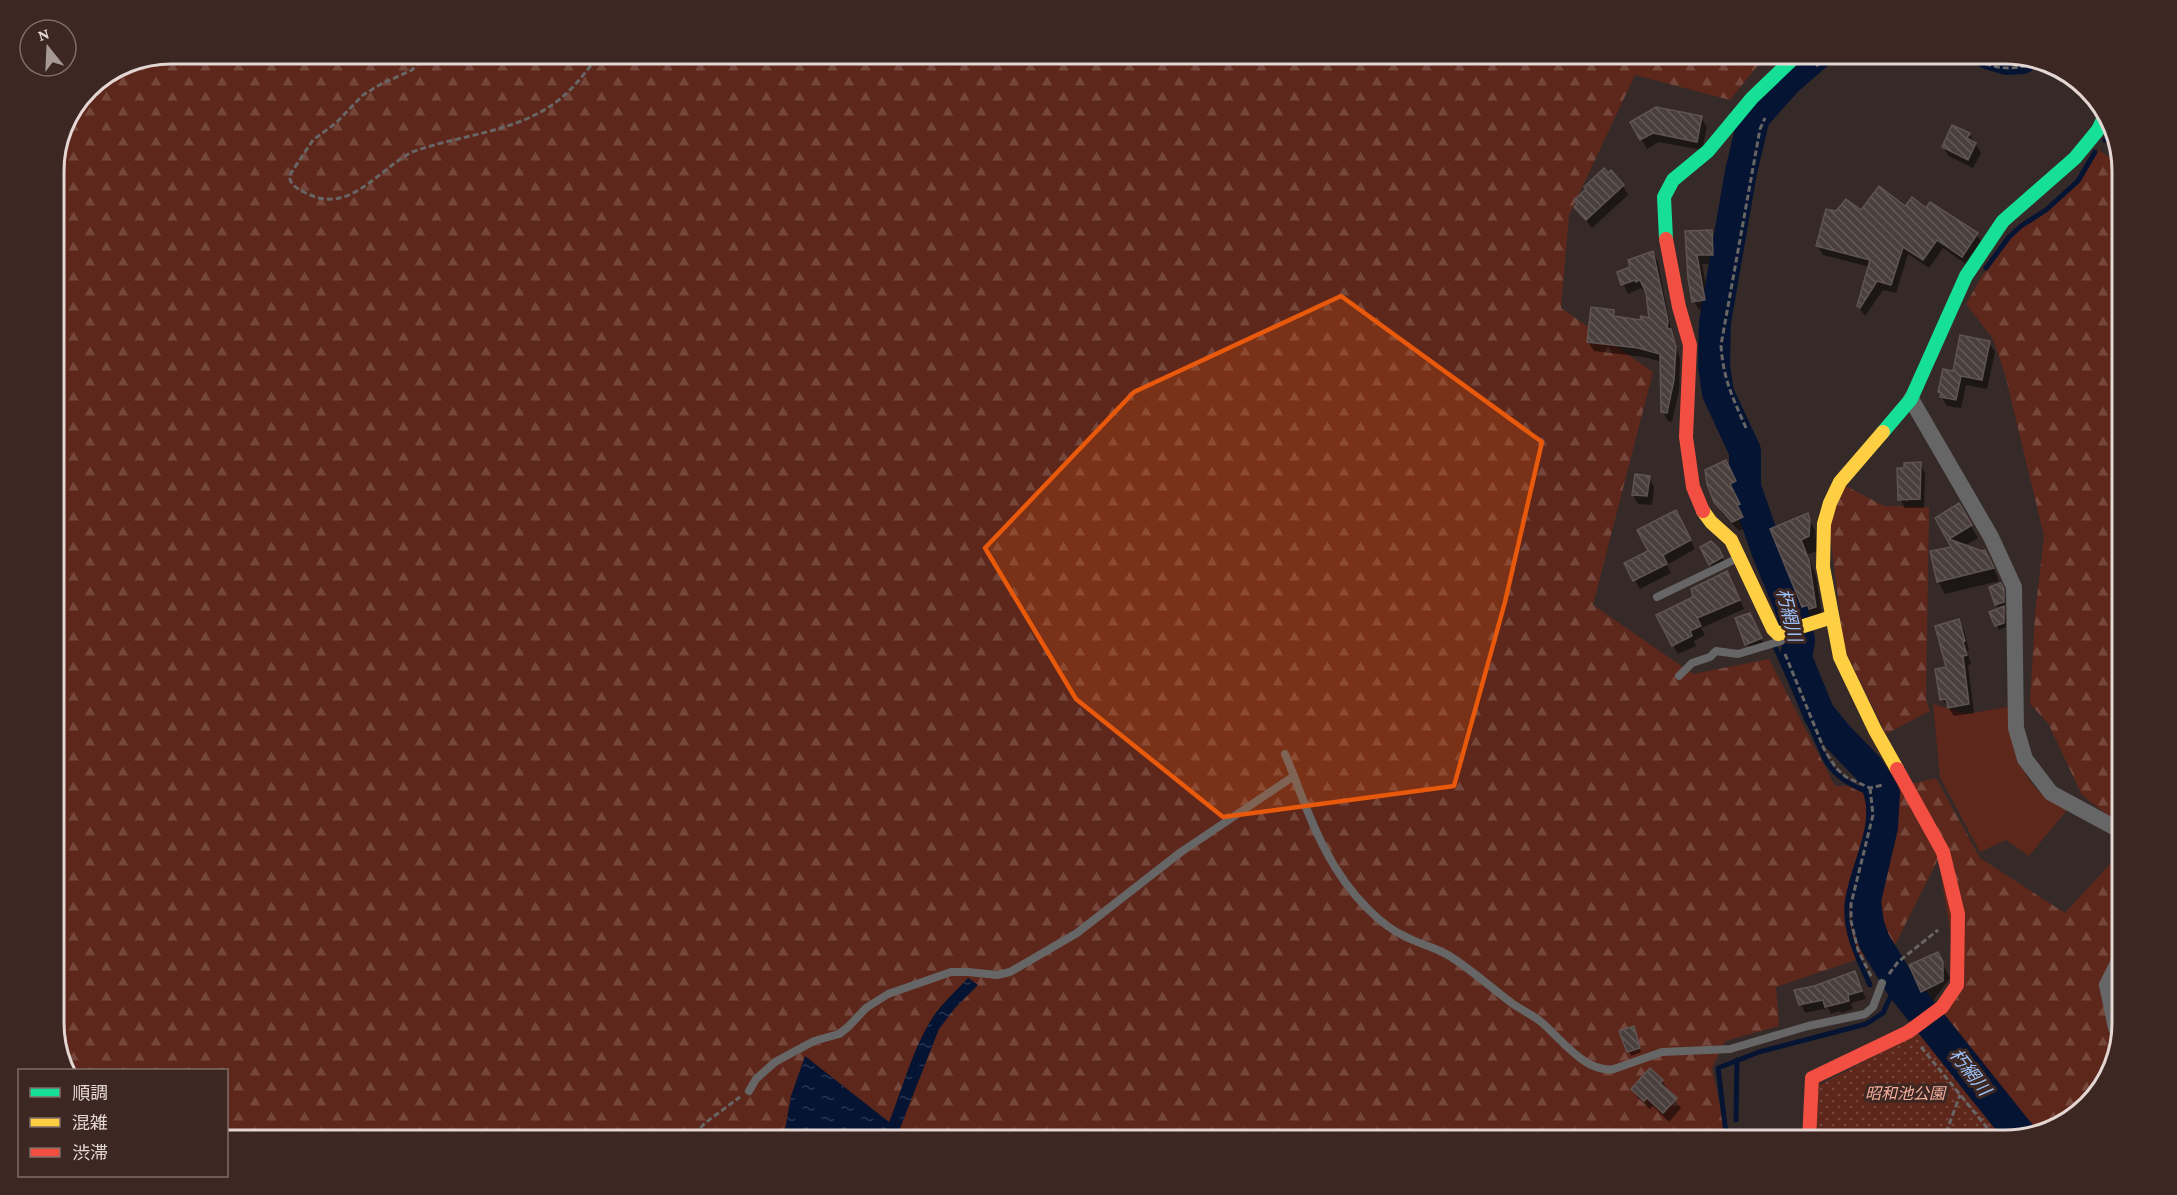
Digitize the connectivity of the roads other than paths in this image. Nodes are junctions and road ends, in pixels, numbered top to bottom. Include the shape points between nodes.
1 (1788, 64) edge
2 (2101, 123) edge
3 (1911, 399) junction
4 (1737, 559) junction
5 (1657, 597) dead end
6 (1832, 617) junction
7 (1776, 642) road end
8 (1679, 676) dead end
9 (1285, 754) dead end
10 (1294, 776) junction
11 (2112, 826) edge
12 (2112, 975) edge
13 (1881, 986) road end
14 (2112, 1009) edge
15 (749, 1090) road end
16 (1810, 1130) edge

1 - 4 street via 1752,98 1708,151 1673,180 1664,197 1666,242 1690,345 1686,437 1692,487 1701,509 1731,540
2 - 3 street via 2075,158 2003,221 1966,276
3 - 6 street via 1840,482 1830,503 1824,524 1823,567
3 - 11 street via 1991,537 2014,587 2016,728 2025,759 2050,793
4 - 5 lane
4 - 6 street via 1778,634
6 - 16 street via 1840,657 1875,730 1943,852 1958,914 1957,985 1942,1007 1908,1032 1812,1078
7 - 8 lane via 1738,654 1716,651 1692,663
9 - 10 lane
10 - 13 lane via 1315,832 1350,888 1369,910 1406,937 1433,947 1470,969 1598,1069 1614,1069 1662,1052 1730,1049 1865,1014 1873,1007
10 - 15 lane via 1181,852 1077,933 1010,972 951,972 888,994 866,1008 839,1034 814,1041 775,1062
12 - 14 street via 2107,985

